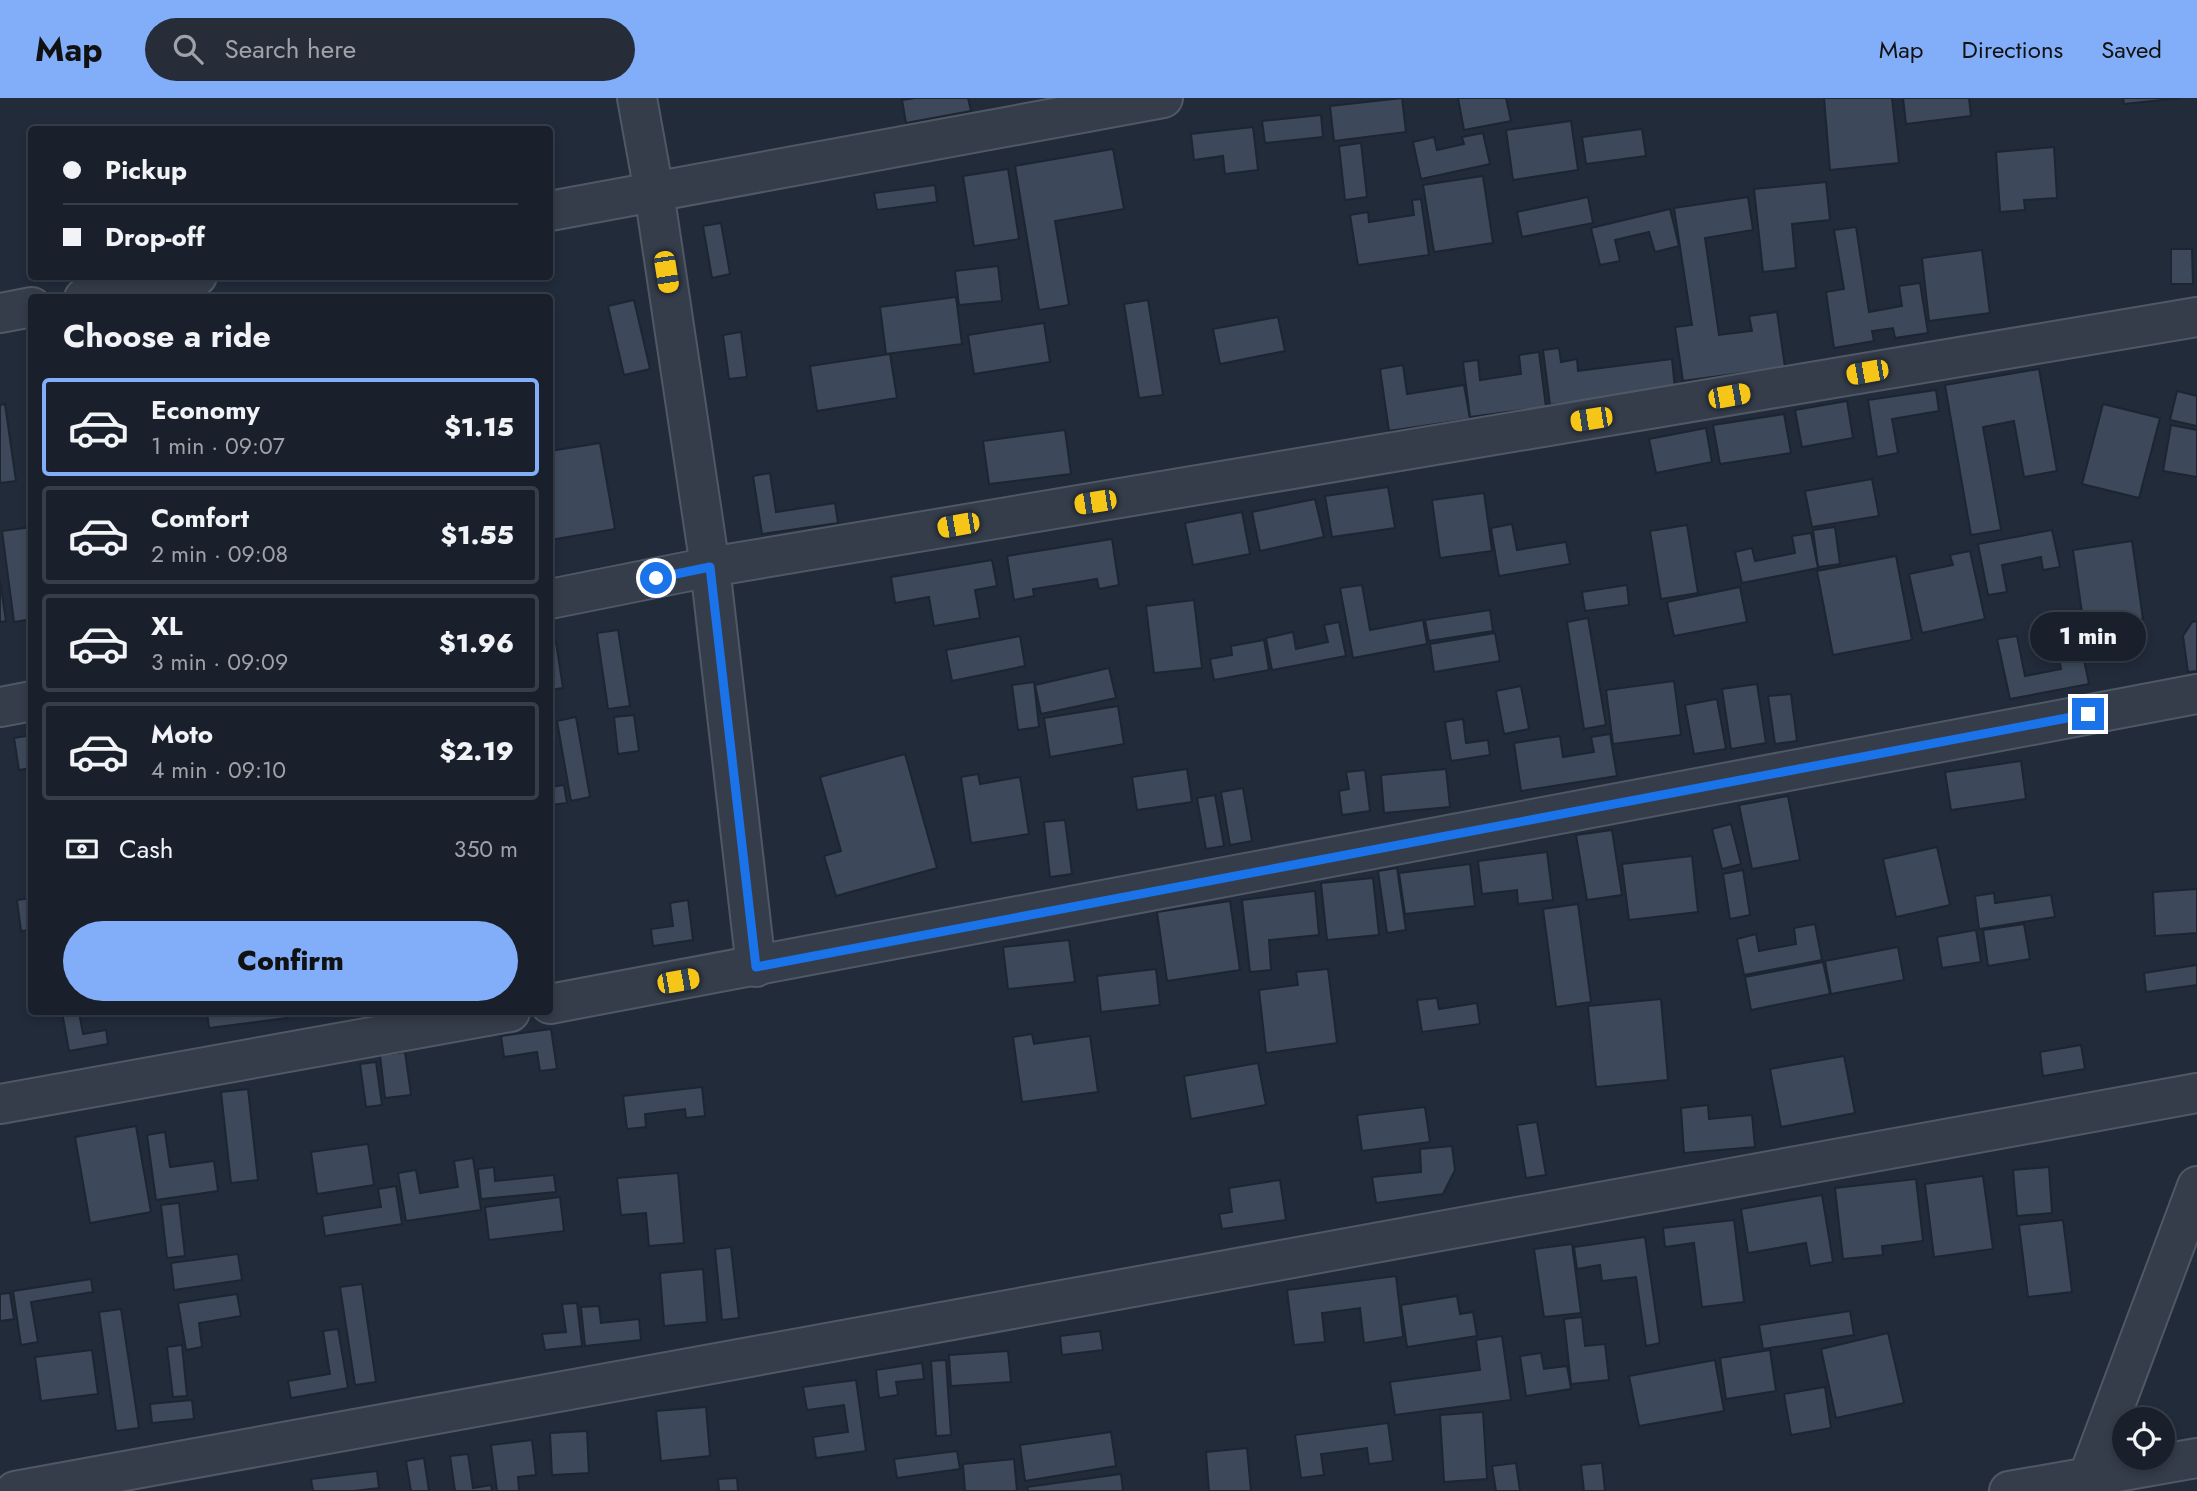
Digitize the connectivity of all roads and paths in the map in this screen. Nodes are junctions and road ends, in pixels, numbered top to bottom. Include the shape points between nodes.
1 (637, 98) edge
2 (1163, 98) edge
3 (654, 192) junction
4 (553, 210) edge
5 (176, 280) edge
6 (105, 294) edge
7 (28, 308) edge
8 (0, 313) edge
9 (2197, 317) edge
10 (710, 567) junction
11 (553, 597) edge
12 (2197, 694) edge
13 (28, 702) edge
14 (0, 707) edge
15 (756, 967) junction
16 (553, 1003) edge
17 (493, 1015) edge
18 (2197, 1093) edge
19 (0, 1104) edge
20 (2197, 1186) edge
21 (2197, 1458) edge
22 (2085, 1484) edge
23 (15, 1491) edge
24 (2009, 1491) edge

1 - 3 street
2 - 3 street
3 - 4 street
3 - 10 street
5 - 6 street
7 - 8 street
9 - 10 street
10 - 11 street
10 - 15 street
12 - 15 street
13 - 14 street
15 - 16 street
17 - 19 street
18 - 23 street
20 - 22 street
21 - 22 street
22 - 24 street

